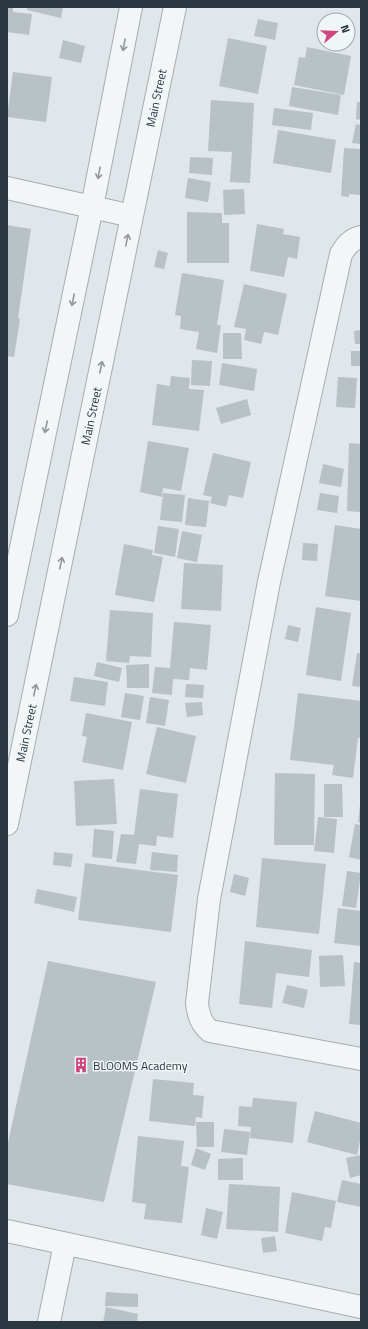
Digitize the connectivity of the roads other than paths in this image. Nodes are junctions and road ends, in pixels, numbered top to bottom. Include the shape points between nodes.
1 (131, 7) edge
2 (175, 7) edge
3 (7, 188) edge
4 (92, 208) junction
5 (132, 216) junction
6 (361, 237) edge
7 (7, 616) edge
8 (7, 824) edge
9 (361, 1059) edge
10 (7, 1231) edge
11 (65, 1244) junction
12 (361, 1307) edge
13 (48, 1322) edge

1 -> 4 street
2 - 5 street, Main Street
3 - 4 street
4 - 5 street
4 -> 7 street
8 -> 5 street, Main Street
6 - 9 street via 352,240 341,254 269,582 209,899 197,1003 201,1022 210,1032
10 - 11 street
11 - 12 street
11 - 13 street

